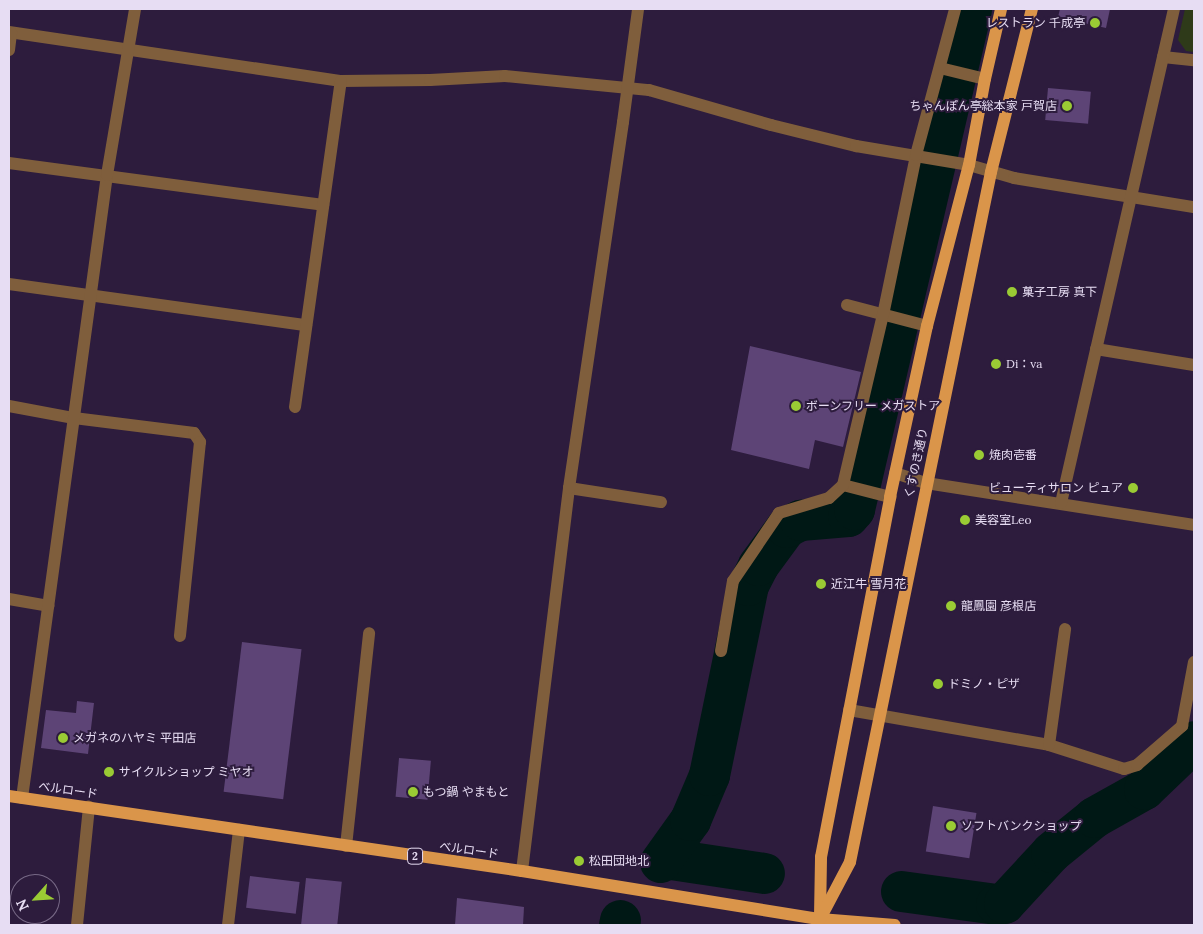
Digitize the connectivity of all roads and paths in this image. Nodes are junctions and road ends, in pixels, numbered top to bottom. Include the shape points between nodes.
1 (135, 9) edge
2 (638, 9) edge
3 (955, 9) edge
4 (1001, 9) edge
5 (1032, 9) edge
6 (1174, 9) edge
7 (10, 33) edge
8 (9, 50) edge
9 (128, 51) junction
10 (1163, 57) junction
11 (1194, 60) edge
12 (944, 69) junction
13 (985, 79) junction
14 (341, 80) junction
15 (627, 87) junction
16 (922, 156) junction
17 (9, 163) edge
18 (969, 165) junction
19 (991, 172) junction
20 (107, 175) junction
21 (1130, 197) junction
22 (323, 205) junction
23 (1194, 207) edge
24 (9, 284) edge
25 (92, 296) junction
26 (847, 306) dead end
27 (887, 315) junction
28 (306, 326) junction
29 (927, 326) junction
30 (1096, 349) junction
31 (1194, 365) edge
32 (9, 406) edge
33 (295, 406) dead end
34 (74, 418) junction
35 (896, 473) junction
36 (926, 483) junction
37 (844, 485) junction
38 (569, 488) junction
39 (890, 497) junction
40 (661, 502) dead end
41 (1061, 502) junction
42 (1194, 525) edge
43 (9, 599) edge
44 (48, 606) junction
45 (1065, 629) dead end
46 (369, 633) dead end
47 (180, 636) dead end
48 (721, 651) dead end
49 (1194, 662) edge
50 (849, 710) junction
51 (879, 715) junction
52 (1049, 745) junction
53 (9, 796) edge
54 (22, 798) junction
55 (89, 807) junction
56 (239, 830) junction
57 (346, 846) junction
58 (522, 872) junction
59 (819, 922) edge
60 (78, 925) edge
61 (228, 925) edge
62 (895, 925) edge

1 - 9 street
2 - 15 street
3 - 12 street
4 - 13 main road, くすのき通り
5 - 19 main road, くすのき通り
6 - 10 street
7 - 8 street
7 - 9 street
9 - 14 street
9 - 20 street
10 - 11 street
10 - 21 street
12 - 13 street
12 - 16 street
13 - 18 main road, くすのき通り
14 - 15 street via 505,76
14 - 22 street
15 - 16 street via 649,90 856,146
15 - 38 street
16 - 18 street
16 - 27 street
17 - 20 street
18 - 19 street
18 - 29 main road, くすのき通り
19 - 21 street
19 - 36 main road, くすのき通り
20 - 22 street
20 - 25 street
21 - 23 street
21 - 30 street
22 - 28 street
24 - 25 street
25 - 28 street
25 - 34 street
26 - 27 street
27 - 29 street
27 - 37 street
28 - 33 street
29 - 35 main road, くすのき通り
30 - 31 street
30 - 41 street
32 - 34 street
34 - 44 street
34 - 47 street via 194,433 200,442
35 - 36 street
35 - 39 main road, くすのき通り
36 - 41 street
36 - 51 main road, くすのき通り
37 - 39 street
37 - 48 street via 829,498 779,513 733,581
38 - 40 street
38 - 58 street
39 - 50 main road, くすのき通り
41 - 42 street
43 - 44 street
44 - 54 street
45 - 52 street
46 - 57 street
49 - 52 street via 1182,726 1137,765 1124,769
50 - 51 street
50 - 59 main road, くすのき通り via 821,857
51 - 52 street
51 - 59 main road, くすのき通り via 850,862
53 - 54 main road, ベルロード / 2
54 - 55 main road, ベルロード / 2
55 - 56 main road, ベルロード / 2
55 - 60 street
56 - 57 main road, ベルロード / 2
56 - 61 street
57 - 58 main road, ベルロード / 2
58 - 59 main road, ベルロード / 2
59 - 62 main road, ベルロード / 2

